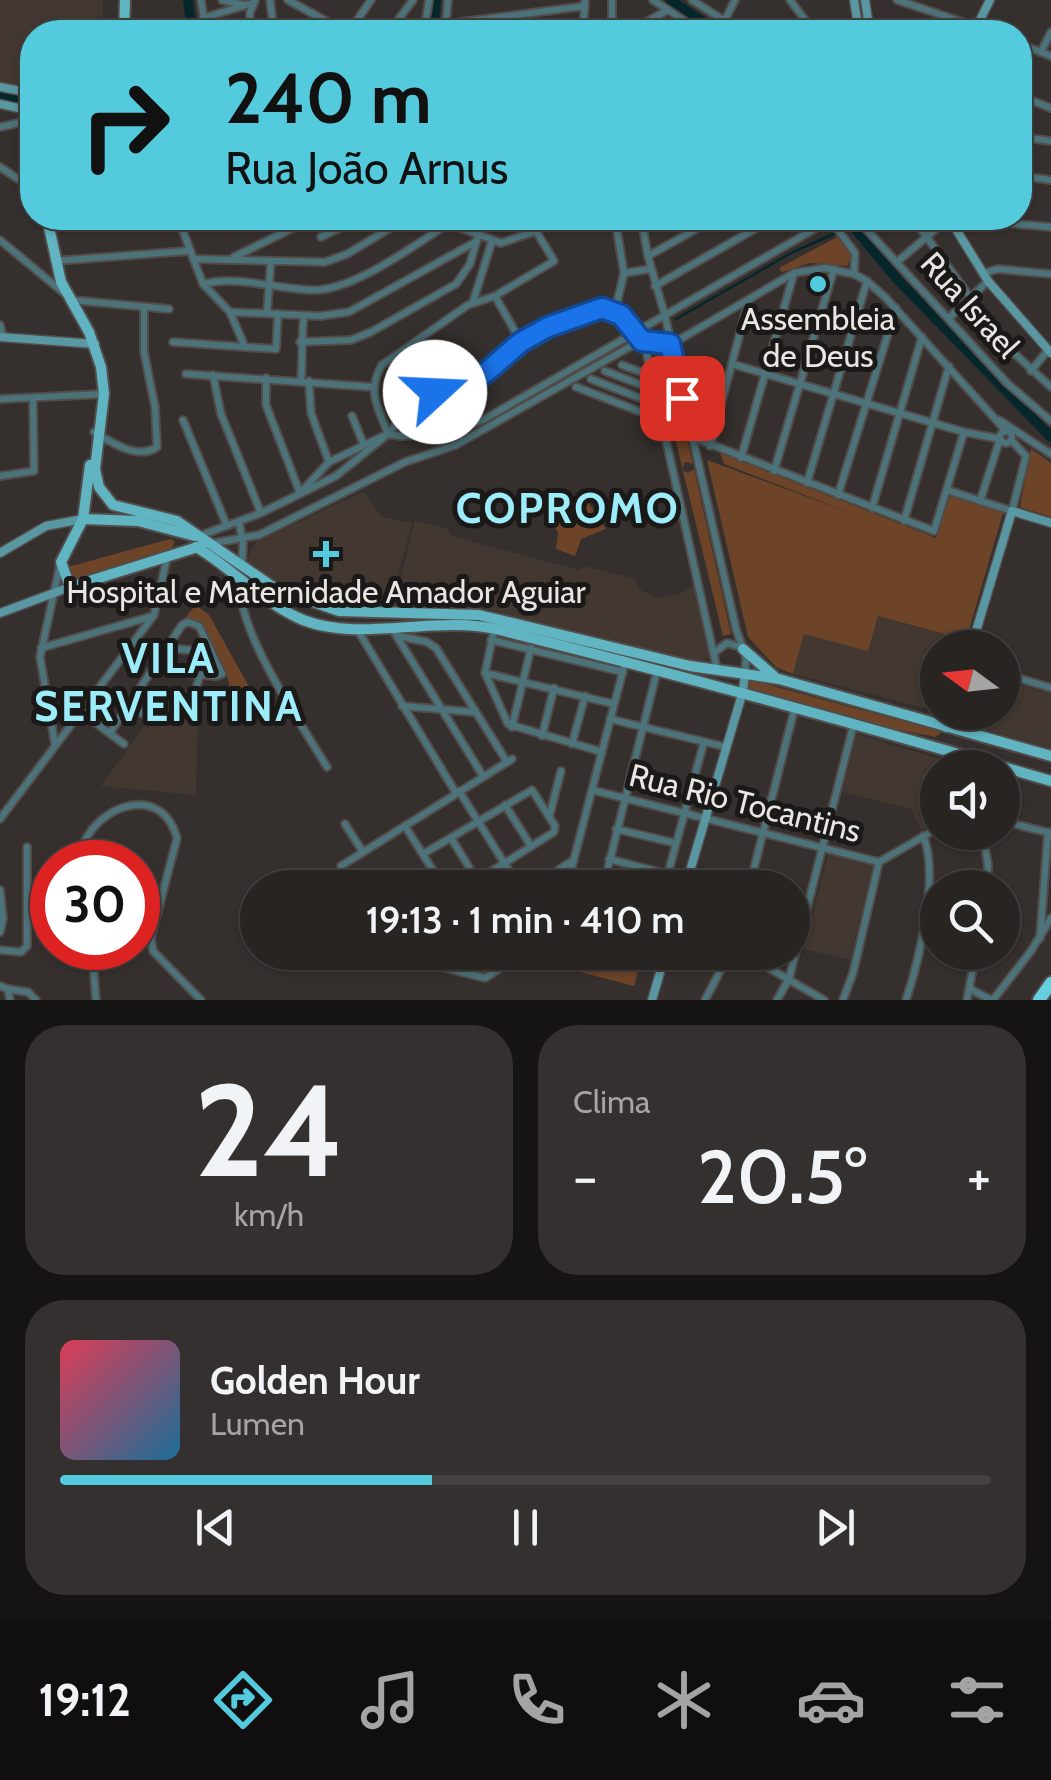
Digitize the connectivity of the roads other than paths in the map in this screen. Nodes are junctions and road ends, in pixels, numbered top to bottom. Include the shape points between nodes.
1 (201, 0) edge
2 (222, 0) edge
3 (270, 0) edge
4 (288, 0) edge
5 (653, 0) edge
6 (692, 0) edge
7 (897, 0) edge
8 (913, 2) edge
9 (251, 3) edge
10 (585, 3) edge
11 (704, 3) edge
12 (668, 10) junction
13 (203, 18) joint
14 (272, 20) edge
15 (325, 20) edge
16 (475, 20) edge
17 (650, 20) edge
18 (683, 20) edge
19 (723, 20) edge
20 (953, 20) edge
21 (1051, 32) edge
22 (1032, 49) edge
23 (1041, 52) junction
24 (1051, 56) edge
25 (48, 230) edge
26 (182, 230) edge
27 (287, 230) edge
28 (335, 230) edge
29 (386, 230) edge
30 (438, 230) edge
31 (462, 230) edge
32 (480, 230) edge
33 (617, 230) edge
34 (643, 230) edge
35 (695, 230) edge
36 (753, 230) edge
37 (811, 230) edge
38 (838, 230) edge
39 (867, 230) edge
40 (924, 230) edge
41 (933, 230) edge
42 (957, 230) edge
43 (928, 234) junction
44 (321, 237) dead end
45 (478, 237) junction
46 (0, 240) edge
47 (492, 240) junction
48 (188, 250) junction
49 (648, 256) junction
50 (194, 258) junction
51 (234, 258) junction
52 (54, 261) junction
53 (271, 261) junction
54 (897, 262) junction
55 (651, 269) junction
56 (834, 269) junction
57 (624, 273) junction
58 (794, 273) junction
59 (854, 274) junction
60 (1051, 274) edge
61 (986, 277) junction
62 (867, 281) junction
63 (203, 284) junction
64 (269, 286) junction
65 (655, 286) junction
66 (495, 296) junction
67 (750, 298) junction
68 (970, 298) junction
69 (70, 301) junction
70 (473, 302) junction
71 (896, 308) junction
72 (144, 309) junction
73 (169, 310) dead end
74 (615, 310) junction
75 (230, 312) junction
76 (267, 313) junction
77 (278, 314) junction
78 (304, 316) junction
79 (665, 316) junction
80 (949, 318) junction
81 (0, 325) edge
82 (636, 333) junction
83 (922, 337) junction
84 (1, 338) edge
85 (642, 341) junction
86 (173, 342) dead end
87 (300, 342) junction
88 (521, 342) junction
89 (91, 344) junction
90 (670, 344) junction
91 (244, 347) junction
92 (1049, 351) edge
93 (732, 364) junction
94 (622, 365) dead end
95 (949, 366) junction
96 (605, 371) dead end
97 (1031, 371) junction
98 (186, 374) dead end
99 (766, 374) junction
100 (213, 375) junction
101 (652, 376) junction
102 (266, 378) junction
103 (305, 380) junction
104 (591, 380) dead end
105 (798, 383) junction
106 (1051, 386) edge
107 (372, 387) junction
108 (576, 387) dead end
109 (655, 390) junction
110 (832, 393) junction
111 (101, 395) junction
112 (33, 398) junction
113 (0, 399) edge
114 (866, 403) junction
115 (658, 405) junction
116 (900, 413) junction
117 (352, 416) dead end
118 (998, 419) junction
119 (183, 420) dead end
120 (662, 420) junction
121 (1051, 421) edge
122 (933, 423) junction
123 (1006, 430) junction
124 (964, 432) junction
125 (96, 434) junction
126 (388, 434) junction
127 (692, 437) junction
128 (1000, 439) junction
129 (1011, 440) junction
130 (364, 445) junction
131 (709, 445) junction
132 (695, 453) junction
133 (1051, 454) edge
134 (741, 458) junction
135 (329, 462) junction
136 (774, 471) junction
137 (0, 476) edge
138 (807, 484) junction
139 (948, 490) junction
140 (300, 494) junction
141 (838, 496) junction
142 (980, 501) junction
143 (872, 508) junction
144 (1012, 511) junction
145 (261, 513) junction
146 (84, 519) junction
147 (904, 521) junction
148 (239, 522) junction
149 (1051, 522) edge
150 (226, 526) junction
151 (177, 532) junction
152 (258, 536) junction
153 (243, 540) junction
154 (197, 541) junction
155 (211, 544) junction
156 (0, 552) edge
157 (243, 552) junction
158 (171, 556) junction
159 (62, 562) junction
160 (242, 565) junction
161 (243, 579) junction
162 (70, 587) junction
163 (54, 592) junction
164 (344, 612) junction
165 (0, 614) edge
166 (154, 615) junction
167 (339, 628) junction
168 (357, 628) junction
169 (976, 630) edge
170 (394, 631) junction
171 (493, 634) junction
172 (738, 646) junction
173 (42, 648) junction
174 (167, 648) junction
175 (532, 648) junction
176 (212, 652) junction
177 (714, 652) junction
178 (624, 668) junction
179 (154, 670) junction
180 (717, 670) junction
181 (657, 671) junction
182 (745, 672) junction
183 (485, 673) junction
184 (200, 675) junction
185 (1020, 679) edge
186 (524, 680) junction
187 (779, 680) junction
188 (723, 686) junction
189 (554, 688) junction
190 (1051, 688) edge
191 (141, 690) junction
192 (742, 691) junction
193 (584, 696) junction
194 (614, 704) junction
195 (130, 706) junction
196 (402, 706) junction
197 (796, 706) junction
198 (442, 710) junction
199 (81, 712) junction
200 (474, 712) junction
201 (148, 717) dead end
202 (610, 719) junction
203 (920, 721) edge
204 (854, 722) junction
205 (512, 727) junction
206 (644, 727) junction
207 (945, 730) edge
208 (953, 730) edge
209 (110, 734) junction
210 (542, 736) junction
211 (906, 737) junction
212 (704, 742) junction
213 (124, 744) dead end
214 (572, 744) junction
215 (55, 746) junction
216 (726, 747) junction
217 (936, 750) edge
218 (970, 750) edge
219 (1007, 750) edge
220 (602, 752) junction
221 (1020, 753) edge
222 (1047, 755) edge
223 (327, 768) dead end
224 (561, 772) dead end
225 (1020, 774) edge
226 (483, 776) junction
227 (1051, 781) edge
228 (592, 790) junction
229 (457, 792) junction
230 (625, 799) junction
231 (505, 804) junction
232 (685, 811) junction
233 (550, 815) junction
234 (705, 816) junction
235 (0, 819) edge
236 (478, 822) junction
237 (345, 824) dead end
238 (1020, 825) edge
239 (405, 826) junction
240 (616, 830) junction
241 (765, 832) junction
242 (1050, 832) edge
243 (451, 838) junction
244 (920, 838) edge
245 (83, 840) edge
246 (676, 843) junction
247 (531, 846) junction
248 (27, 847) dead end
249 (823, 850) junction
250 (928, 850) edge
251 (363, 852) junction
252 (423, 854) junction
253 (609, 859) junction
254 (574, 860) junction
255 (503, 862) junction
256 (879, 862) junction
257 (340, 866) dead end
258 (433, 870) edge
259 (471, 870) edge
260 (491, 870) edge
261 (508, 870) edge
262 (557, 870) edge
263 (571, 870) edge
264 (607, 870) edge
265 (652, 870) edge
266 (668, 870) edge
267 (690, 870) edge
268 (754, 870) edge
269 (0, 886) edge
270 (160, 905) edge
271 (1051, 918) edge
272 (0, 932) edge
273 (1040, 938) junction
274 (0, 950) edge
275 (160, 958) edge
276 (94, 970) edge
277 (453, 970) edge
278 (496, 970) edge
279 (661, 970) edge
280 (721, 970) edge
281 (772, 970) edge
282 (973, 970) edge
283 (788, 979) junction
284 (1051, 983) edge
285 (4, 988) edge
286 (970, 989) junction
287 (10, 1000) edge
288 (36, 1000) edge
289 (96, 1000) edge
290 (200, 1000) edge
291 (652, 1000) edge
292 (706, 1000) edge
293 (777, 1000) edge
294 (824, 1000) edge
295 (843, 1000) edge
296 (906, 1000) edge
297 (966, 1000) edge
298 (992, 1000) edge
299 (1039, 1000) edge

1 - 13 street
2 - 9 street
3 - 14 street
4 - 15 street
5 - 12 street
6 - 11 street
7 - 8 street
8 - 20 street
9 - 13 street
10 - 16 street
11 - 19 street
12 - 17 street
12 - 18 street
21 - 23 street
22 - 23 street
23 - 24 street
25 - 52 main road
26 - 48 street
27 - 51 street
28 - 44 street
29 - 53 street via 336,259
30 - 64 street via 340,286
31 - 45 street
32 - 45 street
33 - 57 street
34 - 49 street
35 - 49 street
36 - 65 street
37 - 79 street
38 - 59 street via 855,254
39 - 54 street, Rua Israel
40 - 43 street
41 - 43 street
42 - 61 street
43 - 54 street
43 - 68 street
45 - 47 street
45 - 78 street via 349,312
45 - 87 street via 456,284 352,340
46 - 69 street
47 - 66 street via 540,232 553,257 552,264
47 - 70 street
48 - 50 street
48 - 52 street
49 - 55 street
50 - 51 street
50 - 63 street
51 - 53 street
52 - 69 main road
53 - 64 street
54 - 80 street, Rua Israel
55 - 57 street
55 - 65 street
56 - 58 street
56 - 59 street
56 - 105 street
57 - 74 street
58 - 67 street
58 - 99 street
59 - 62 street
60 - 61 street via 998,269
61 - 68 street
61 - 92 street
62 - 71 street
62 - 110 street
63 - 64 street
63 - 75 street
64 - 76 street
65 - 79 street
66 - 70 street
66 - 88 street
67 - 90 street
67 - 93 street
68 - 80 street
68 - 97 street
69 - 72 street
69 - 89 main road
70 - 107 street via 388,360
71 - 83 street
71 - 114 street
72 - 73 street
72 - 125 street via 156,447 132,450
74 - 82 street
74 - 88 street via 591,309
75 - 76 street
75 - 91 street
76 - 77 street
77 - 78 street
77 - 91 street via 276,349
78 - 87 street
79 - 82 street
79 - 90 street
80 - 121 street, Rua Israel
81 - 84 street
82 - 85 street
82 - 126 street via 475,424
83 - 95 street
83 - 116 street
84 - 89 street
85 - 90 street
85 - 101 street
85 - 152 street via 477,438 405,462
86 - 91 street
87 - 103 street
88 - 126 street via 484,374 418,398
89 - 111 main road
90 - 127 street
92 - 97 street
93 - 99 street
93 - 131 street
94 - 101 street
95 - 118 street
95 - 122 street
96 - 109 street
97 - 106 street
98 - 100 street
99 - 105 street
99 - 134 street
100 - 102 street
100 - 145 street via 221,414
101 - 109 street
102 - 103 street
102 - 140 street via 266,404
103 - 107 street
103 - 135 street
104 - 115 street
105 - 110 street
105 - 136 street
107 - 126 street
108 - 120 street
109 - 115 street
110 - 114 street
110 - 138 street
111 - 112 street
111 - 125 main road
112 - 113 street
112 - 137 street via 35,469
114 - 116 street
114 - 141 street
115 - 120 street
116 - 122 street
116 - 143 street
117 - 130 street
118 - 123 street
118 - 133 street
119 - 150 street
120 - 177 street
122 - 124 street
122 - 147 street
123 - 128 street
123 - 129 street
124 - 128 street
124 - 139 street
125 - 146 main road
125 - 154 main road via 95,470 107,500 165,516
126 - 130 street
126 - 140 street via 336,476
127 - 131 street
127 - 132 street
128 - 129 street
128 - 142 street
129 - 144 street via 1026,456
130 - 135 street
131 - 132 street
131 - 134 street
132 - 172 street
134 - 136 street
135 - 140 street
136 - 138 street
138 - 141 street
139 - 142 street
139 - 147 street via 934,532
140 - 145 street
141 - 143 street
142 - 144 street
143 - 147 street
144 - 149 street
144 - 169 street
145 - 148 street
146 - 151 main road via 138,521
146 - 156 street via 46,526
146 - 159 main road
148 - 150 street
148 - 153 street
150 - 154 street
151 - 154 main road
151 - 158 main road
152 - 153 street
152 - 157 street
153 - 155 street
153 - 157 street
154 - 155 main road
154 - 158 main road
154 - 161 main road
155 - 160 main road
157 - 160 street
158 - 162 main road
158 - 166 street
159 - 162 main road
159 - 163 street
160 - 164 main road via 288,595
161 - 167 main road via 294,615
161 - 223 street via 240,600 248,627
162 - 163 street
163 - 165 street
163 - 173 street
164 - 167 main road
164 - 180 main road via 479,615
166 - 173 street
166 - 199 street
167 - 168 main road
168 - 170 main road
168 - 196 street
170 - 171 main road via 451,624
170 - 198 street
170 - 200 street via 433,645
171 - 175 street
171 - 178 main road
171 - 183 street
172 - 177 street
172 - 182 street
172 - 187 main road
173 - 215 street
174 - 176 street
174 - 176 street via 188,622 199,626
174 - 179 street
175 - 178 street
175 - 186 street
176 - 184 street via 220,676
177 - 180 street
178 - 181 main road
178 - 194 street
179 - 184 street
179 - 191 street
180 - 182 main road
180 - 188 main road
181 - 188 main road
181 - 206 street
182 - 187 main road
182 - 192 street
183 - 186 street
183 - 205 street
184 - 191 street via 194,696
185 - 190 street
186 - 189 street
186 - 205 street
187 - 203 main road
188 - 192 main road
189 - 193 street
189 - 210 street
191 - 195 street
192 - 197 main road
192 - 216 street
193 - 194 street
193 - 214 street
194 - 202 street
195 - 201 street
195 - 209 street
196 - 198 street
196 - 229 street
197 - 204 main road
197 - 241 street
198 - 200 street
198 - 226 street
199 - 209 street
199 - 215 street
200 - 226 street via 509,761
202 - 206 street
202 - 220 street
204 - 211 main road
204 - 249 street
205 - 210 street
206 - 212 street
206 - 230 street
207 - 211 main road via 938,740
208 - 222 main road
209 - 213 street
210 - 214 street
211 - 217 main road
212 - 216 street
212 - 232 street
214 - 220 street
215 - 235 street
216 - 234 street
218 - 219 main road via 976,744
220 - 228 street
221 - 222 main road
224 - 233 street
225 - 227 main road
226 - 229 street
228 - 230 street, Rua Rio Tocantins
228 - 254 street
229 - 236 street
229 - 239 street
230 - 232 street, Rua Rio Tocantins
230 - 240 street
231 - 233 street via 526,790 535,792
231 - 236 street
231 - 247 street
232 - 234 street, Rua Rio Tocantins
232 - 246 street
233 - 247 street via 554,832
234 - 241 street, Rua Rio Tocantins
234 - 267 street
236 - 243 street
236 - 255 street
237 - 251 street
238 - 242 street
239 - 251 street
239 - 252 street
240 - 246 street
240 - 253 street
241 - 249 street, Rua Rio Tocantins
241 - 268 street
242 - 273 street
243 - 252 street
243 - 259 street
244 - 256 street, Rua Rio Tocantins
245 - 270 street via 133,804 164,812 178,838
246 - 266 street
247 - 255 street
248 - 274 street via 27,946 21,952
249 - 256 street, Rua Rio Tocantins
249 - 283 street
250 - 296 street via 930,880
251 - 257 street
252 - 258 street
253 - 264 street
253 - 265 street
254 - 262 street
254 - 263 street
255 - 260 street
255 - 261 street
256 - 295 street
269 - 272 street
271 - 273 street
273 - 298 street
275 - 290 street
276 - 289 street
277 - 278 street via 484,978
279 - 291 street
280 - 292 street
281 - 283 street
282 - 286 street
283 - 293 street
283 - 294 street
284 - 299 highway
285 - 287 street
285 - 288 street
286 - 297 street
286 - 298 street

